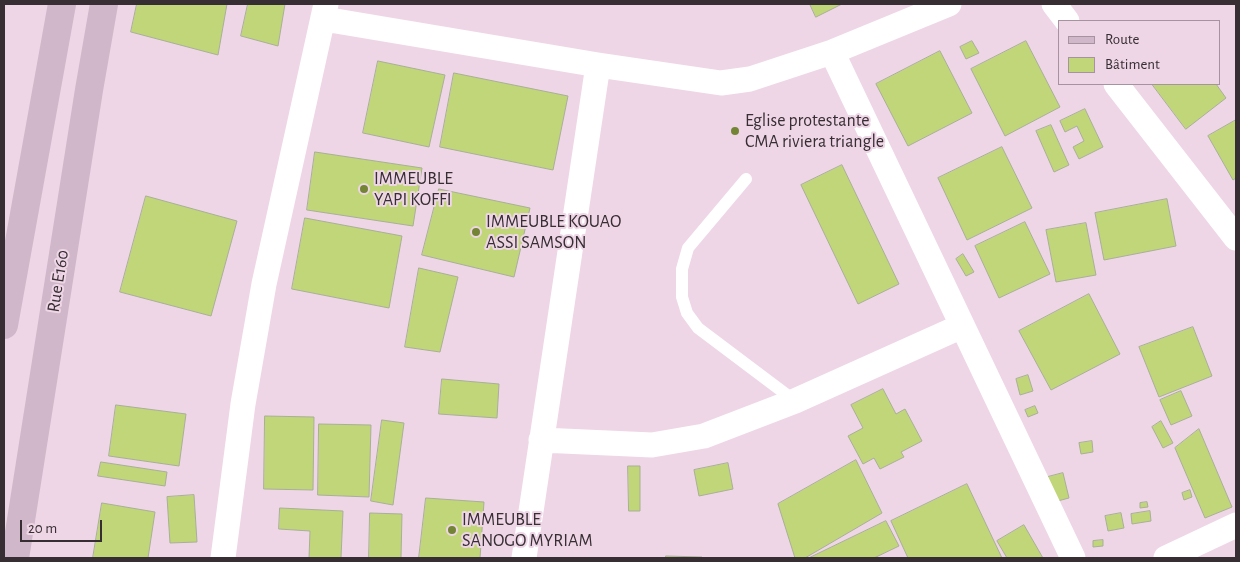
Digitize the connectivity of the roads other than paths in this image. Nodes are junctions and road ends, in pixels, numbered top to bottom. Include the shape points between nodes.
1 (62, 4) edge
2 (104, 4) edge
3 (948, 4) edge
4 (1054, 4) edge
5 (325, 11) edge
6 (1066, 20) edge
7 (832, 52) junction
8 (598, 65) junction
9 (1117, 85) edge
10 (746, 179) dead end
11 (1236, 238) edge
12 (4, 325) edge
13 (962, 326) junction
14 (795, 401) junction
15 (541, 440) junction
16 (1236, 525) edge
17 (15, 558) edge
18 (223, 558) edge
19 (524, 558) edge
20 (1073, 558) edge
21 (1166, 558) edge

1 - 12 street
2 - 17 street, Rue E160
3 - 7 street
4 - 6 street
5 - 8 street
5 - 18 street via 264,284 243,404
7 - 8 street via 750,79 721,82
7 - 13 street
8 - 15 street
9 - 11 street
10 - 14 lane via 688,248 682,269 682,296 687,313 698,328
13 - 14 street
13 - 20 street
14 - 15 street via 704,436 652,445
15 - 19 street
16 - 21 street

